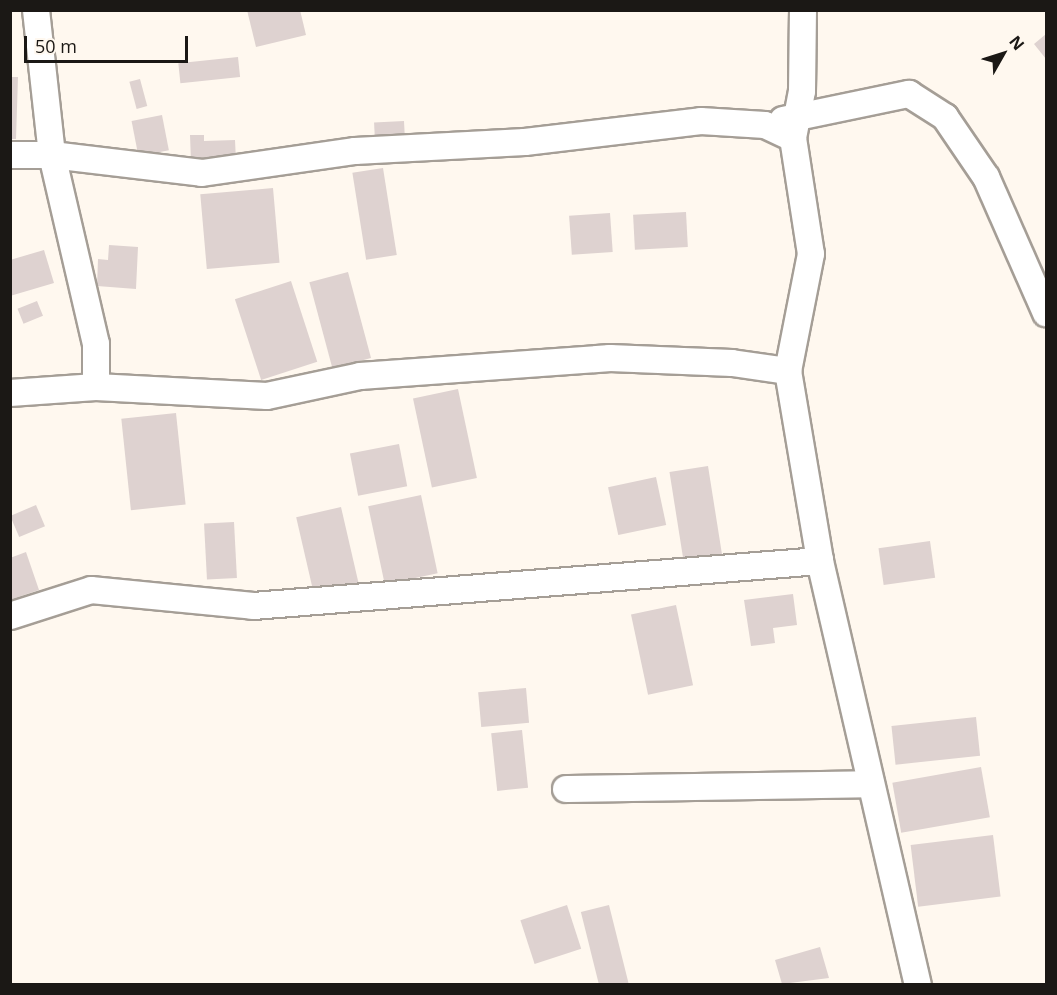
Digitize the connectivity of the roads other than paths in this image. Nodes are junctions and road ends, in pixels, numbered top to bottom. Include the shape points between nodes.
1 (36, 10) edge
2 (803, 10) edge
3 (795, 127) junction
4 (10, 155) edge
5 (52, 155) junction
6 (1047, 313) edge
7 (788, 371) junction
8 (96, 387) junction
9 (10, 393) edge
10 (820, 561) junction
11 (10, 616) edge
12 (871, 784) junction
13 (566, 789) dead end
14 (914, 984) edge

1 - 5 street
2 - 3 street
3 - 5 street via 701,121 525,142 355,151 202,172
3 - 6 street via 909,94 945,117 986,177
3 - 7 street via 810,254
4 - 5 street
5 - 8 street via 96,344
7 - 8 street via 732,363 610,358 360,376 267,396
7 - 10 street
8 - 9 street
10 - 11 street via 253,606 91,590
10 - 12 street
12 - 13 street
12 - 14 street

